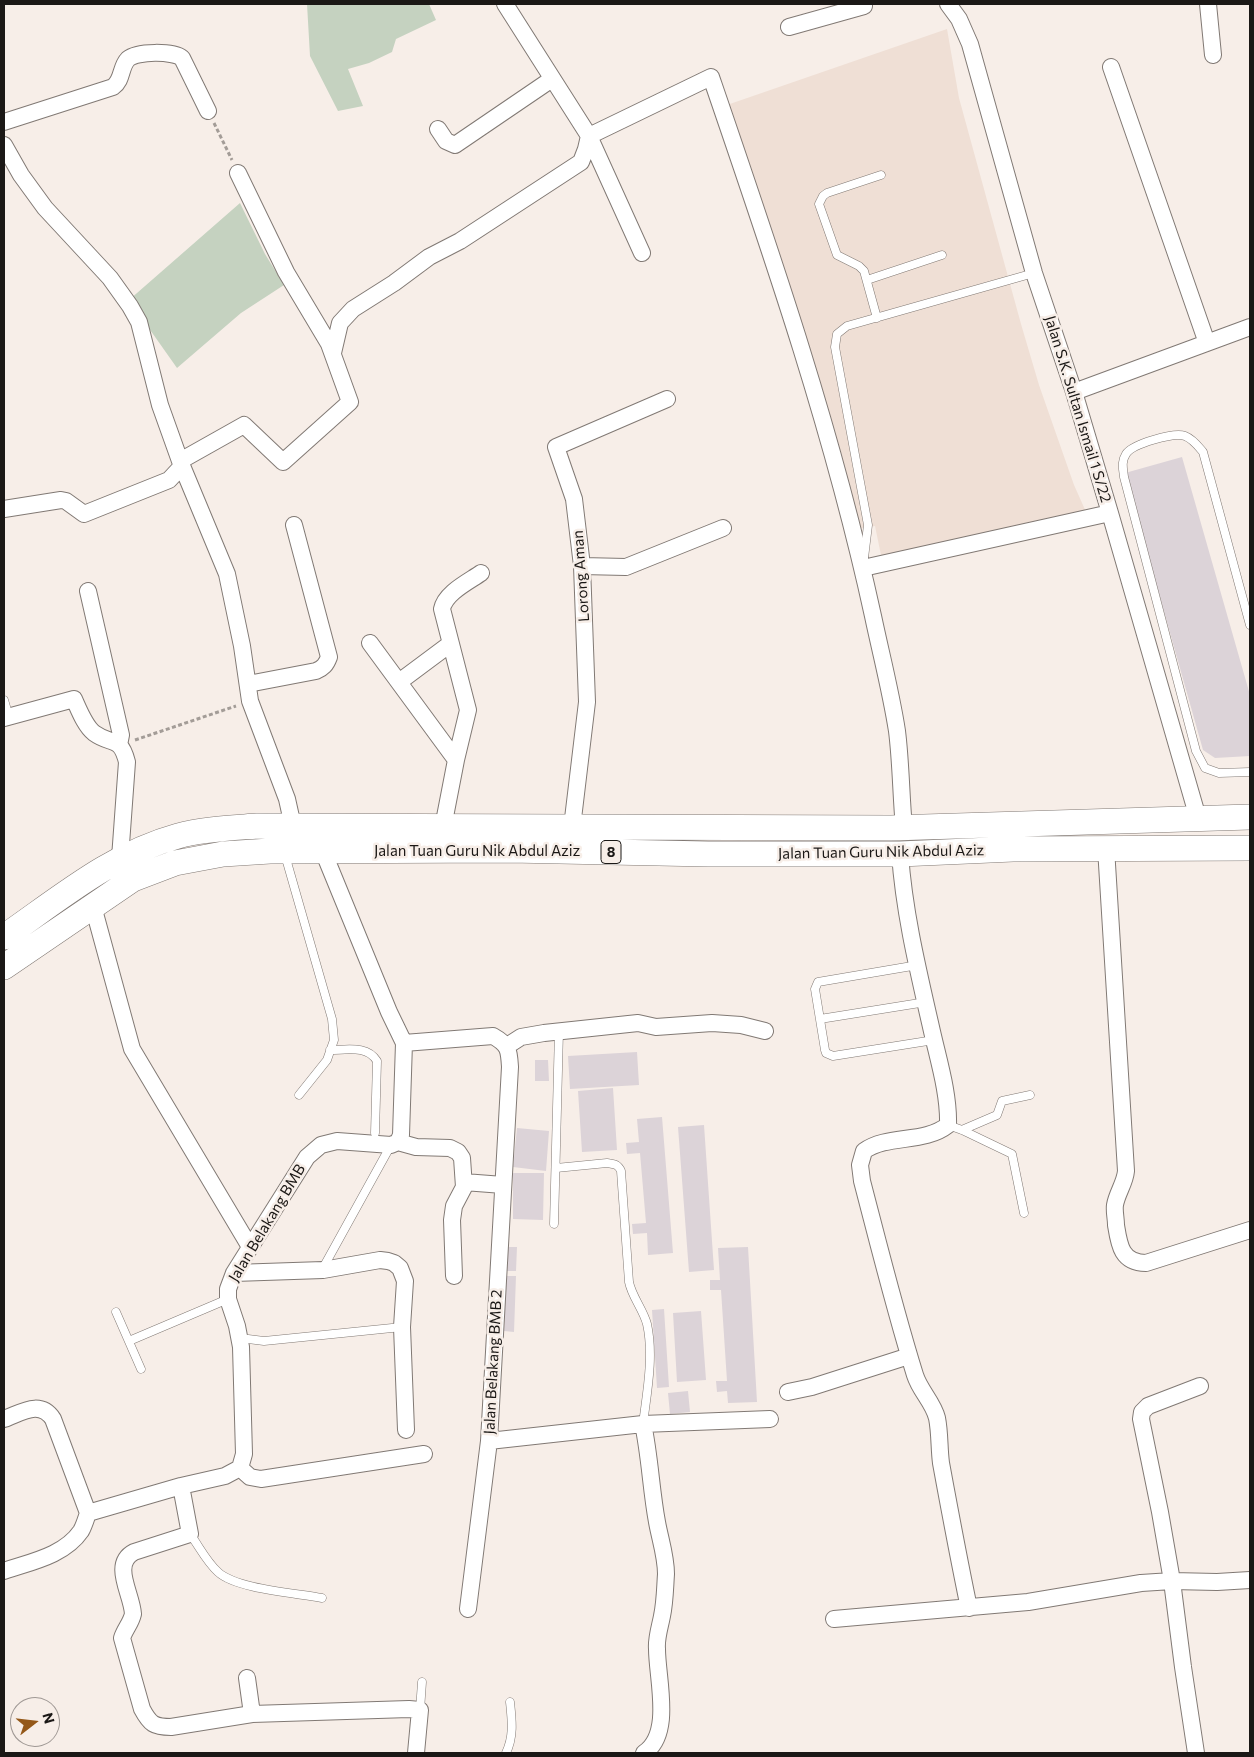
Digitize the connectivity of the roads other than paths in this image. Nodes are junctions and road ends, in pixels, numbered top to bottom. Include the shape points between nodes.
1 (505, 4) edge
2 (948, 4) edge
3 (1208, 4) edge
4 (867, 5) edge
5 (789, 27) dead end
6 (1213, 55) dead end
7 (1111, 67) dead end
8 (552, 79) junction
9 (208, 111) road end
10 (4, 122) edge
11 (438, 129) dead end
12 (589, 136) junction
13 (4, 145) edge
14 (238, 173) road end
15 (880, 175) dead end
16 (642, 254) dead end
17 (942, 255) dead end
18 (1034, 273) junction
19 (867, 280) junction
20 (877, 318) junction
21 (1250, 327) edge
22 (1207, 343) junction
23 (333, 353) junction
24 (1074, 392) junction
25 (666, 399) dead end
26 (181, 463) junction
27 (4, 509) edge
28 (1110, 512) junction
29 (294, 526) dead end
30 (723, 528) dead end
31 (582, 566) junction
32 (863, 568) junction
33 (481, 573) dead end
34 (88, 591) dead end
35 (1250, 625) edge
36 (1167, 640) junction
37 (370, 643) dead end
38 (450, 644) junction
39 (1149, 647) junction
40 (399, 682) junction
41 (248, 684) junction
42 (4, 700) edge
43 (6, 717) edge
44 (119, 745) junction
45 (456, 760) junction
46 (1250, 772) edge
47 (1198, 818) junction
48 (1250, 818) edge
49 (293, 826) junction
50 (443, 827) junction
51 (572, 827) junction
52 (705, 828) junction
53 (904, 828) junction
54 (1106, 848) junction
55 (1250, 848) edge
56 (284, 851) junction
57 (323, 851) junction
58 (708, 854) junction
59 (900, 854) junction
60 (120, 858) junction
61 (93, 906) junction
62 (4, 938) edge
63 (918, 965) junction
64 (4, 967) edge
65 (926, 1002) junction
66 (820, 1019) junction
67 (559, 1031) junction
68 (765, 1031) dead end
69 (934, 1040) junction
70 (404, 1043) junction
71 (507, 1046) junction
72 (330, 1050) junction
73 (299, 1095) dead end
74 (1030, 1095) dead end
75 (955, 1128) junction
76 (375, 1133) dead end
77 (395, 1144) junction
78 (556, 1168) junction
79 (464, 1182) junction
80 (503, 1185) junction
81 (1024, 1213) dead end
82 (554, 1224) dead end
83 (1250, 1230) edge
84 (250, 1247) junction
85 (323, 1270) junction
86 (234, 1273) junction
87 (454, 1276) dead end
88 (228, 1299) junction
89 (116, 1312) dead end
90 (402, 1327) junction
91 (240, 1338) junction
92 (128, 1341) junction
93 (909, 1356) junction
94 (141, 1369) dead end
95 (1200, 1386) dead end
96 (788, 1392) dead end
97 (4, 1419) edge
98 (770, 1419) dead end
99 (643, 1424) junction
100 (406, 1430) dead end
101 (489, 1441) junction
102 (424, 1454) dead end
103 (240, 1468) junction
104 (181, 1486) junction
105 (88, 1513) junction
106 (190, 1534) junction
107 (4, 1570) edge
108 (1172, 1580) junction
109 (1250, 1580) edge
110 (322, 1598) dead end
111 (969, 1608) junction
112 (468, 1609) dead end
113 (834, 1619) dead end
114 (248, 1678) dead end
115 (422, 1682) dead end
116 (510, 1702) dead end
117 (420, 1710) junction
118 (252, 1714) junction
119 (416, 1753) edge
120 (506, 1753) edge
121 (644, 1753) edge
122 (1196, 1753) edge

1 - 8 street
2 - 18 street, Jalan S.K. Sultan Ismail 1 S/22 via 970,44
3 - 6 street
4 - 5 street
7 - 22 street
8 - 11 street via 455,145 446,141
8 - 12 street
9 - 10 street via 182,58 168,53 133,56 125,63 116,85 109,89
12 - 16 street
12 - 23 street via 581,162 460,241 429,257 353,309 340,324
12 - 32 street via 711,77 798,334
13 - 26 street via 45,208 110,278 139,322 160,405
14 - 23 street via 286,272
15 - 19 lane via 827,193 819,204 837,255 862,268
17 - 19 lane
18 - 20 lane
18 - 24 street, Jalan S.K. Sultan Ismail 1 S/22
19 - 20 lane
20 - 32 lane via 841,330 835,340 868,525
21 - 22 street
22 - 24 street
23 - 26 street via 350,402 283,462 244,425
24 - 28 street, Jalan S.K. Sultan Ismail 1 S/22
25 - 31 street, Lorong Aman via 556,447 574,499
26 - 27 street via 170,480 84,514 61,500
26 - 41 street via 227,574
28 - 32 street
28 - 39 street, Jalan S.K. Sultan Ismail 1 S/22
29 - 41 street via 329,657 327,664 316,671
30 - 31 street via 626,567
31 - 51 street, Lorong Aman via 587,702
32 - 53 street via 897,733
33 - 38 street via 443,604 442,614
34 - 44 street via 121,735
35 - 36 lane via 1203,452 1185,436 1173,435 1135,446 1127,452 1122,463
36 - 39 lane
36 - 46 lane via 1196,751 1205,768 1219,773
37 - 40 street
38 - 40 street
38 - 45 street via 468,710
39 - 47 street, Jalan S.K. Sultan Ismail 1 S/22
40 - 45 street
41 - 49 street via 250,701 287,799
42 - 43 lane
43 - 44 street via 74,700 93,733
44 - 60 street via 124,749 127,762
45 - 50 street
47 - 48 main road, Jalan Tuan Guru Nik Abdul Aziz / 8
47 - 53 main road, Jalan Tuan Guru Nik Abdul Aziz / 8
49 - 50 main road, Jalan Tuan Guru Nik Abdul Aziz / 8
49 - 60 main road, Jalan Tuan Guru Nik Abdul Aziz / 8 via 217,829 179,835
50 - 51 main road, Jalan Tuan Guru Nik Abdul Aziz / 8
51 - 52 main road, Jalan Tuan Guru Nik Abdul Aziz / 8
52 - 53 main road, Jalan Tuan Guru Nik Abdul Aziz / 8
52 - 58 main road via 697,838
54 - 55 main road, Jalan Tuan Guru Nik Abdul Aziz / 8
54 - 59 main road, Jalan Tuan Guru Nik Abdul Aziz / 8
54 - 83 street via 1126,1174 1115,1208 1120,1246 1130,1259 1146,1263
56 - 57 main road, Jalan Tuan Guru Nik Abdul Aziz / 8
56 - 61 main road, Jalan Tuan Guru Nik Abdul Aziz / 8 via 223,854 175,862 133,879
56 - 72 lane via 332,1019 334,1040
57 - 58 main road, Jalan Tuan Guru Nik Abdul Aziz / 8
57 - 70 street
58 - 59 main road, Jalan Tuan Guru Nik Abdul Aziz / 8
59 - 63 street via 902,883
60 - 62 main road, Jalan Tuan Guru Nik Abdul Aziz / 8
61 - 64 main road, Jalan Tuan Guru Nik Abdul Aziz / 8
61 - 84 street via 132,1049
63 - 65 street
63 - 66 lane via 818,982 815,989
65 - 66 lane
65 - 69 street
66 - 69 lane via 825,1050 830,1056
67 - 68 street via 638,1023 656,1028 712,1023
67 - 71 street via 521,1037
67 - 78 lane
69 - 75 street
70 - 71 street via 493,1036
70 - 77 street via 402,1136
71 - 80 street, Jalan Belakang BMB 2 via 510,1068
72 - 73 lane via 327,1060
72 - 76 lane via 368,1051 377,1061
74 - 75 lane via 1002,1101 997,1116
75 - 81 lane via 1012,1154
75 - 93 street via 873,1145 864,1151 860,1165
77 - 79 street, Jalan Belakang BMB via 454,1149 462,1158
77 - 84 street, Jalan Belakang BMB via 337,1141 321,1145 307,1157
77 - 85 lane
78 - 82 lane
78 - 99 lane via 607,1163 615,1164 622,1171 629,1282 646,1323 649,1341
79 - 80 street
79 - 87 street via 453,1211
80 - 101 street, Jalan Belakang BMB 2
84 - 86 street, Jalan Belakang BMB
85 - 86 street
85 - 90 street via 380,1260 394,1263 400,1268 405,1281
86 - 88 street, Jalan Belakang BMB
88 - 91 street, Jalan Belakang BMB
88 - 92 lane
89 - 92 lane
90 - 91 lane via 264,1341
90 - 100 street
91 - 103 street, Jalan Belakang BMB via 244,1454
92 - 94 lane
93 - 96 street
93 - 111 street via 918,1386 936,1416 940,1459
95 - 108 street via 1148,1406 1142,1412
97 - 105 street via 38,1408 49,1414
98 - 99 street, Jalan Belakang BMB 2
99 - 101 street, Jalan Belakang BMB 2
99 - 121 street via 666,1571 657,1649 661,1692 659,1730 656,1741
101 - 112 street
102 - 103 street via 261,1479 250,1477
103 - 104 street via 224,1476
104 - 105 street
104 - 106 street
105 - 107 street via 82,1531 66,1547 41,1559
106 - 110 lane via 218,1572 234,1581
106 - 118 street via 134,1552 123,1566 133,1614 124,1632 123,1644 142,1709 157,1727
108 - 109 street
108 - 111 street
108 - 122 street
111 - 113 street
114 - 118 street
115 - 117 lane
116 - 120 lane via 513,1727
117 - 118 street
117 - 119 street

